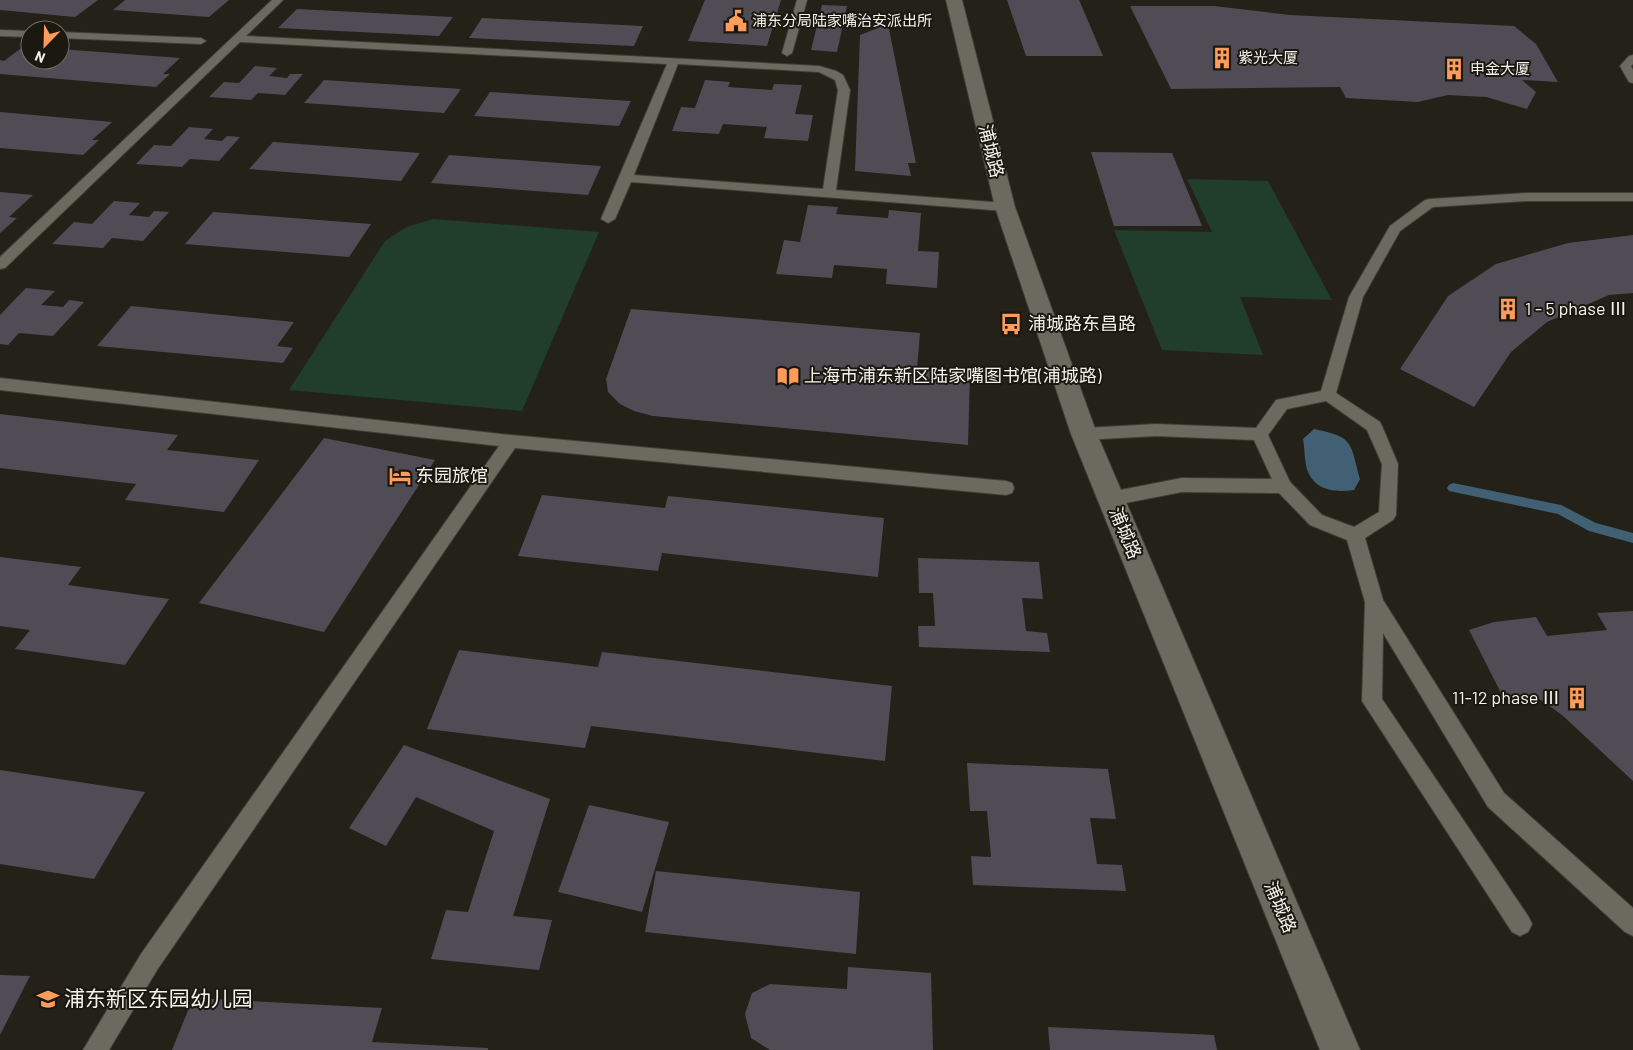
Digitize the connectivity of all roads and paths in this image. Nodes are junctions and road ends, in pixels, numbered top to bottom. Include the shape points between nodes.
1 (278, 0) edge
2 (802, 0) edge
3 (954, 0) edge
4 (0, 32) edge
5 (20, 33) edge
6 (70, 35) edge
7 (237, 39) junction
8 (200, 41) dead end
9 (788, 52) dead end
10 (1633, 58) edge
11 (674, 61) junction
12 (1633, 80) edge
13 (626, 178) junction
14 (829, 193) junction
15 (1633, 197) edge
16 (1005, 207) junction
17 (608, 219) dead end
18 (0, 265) edge
19 (0, 384) edge
20 (1328, 395) junction
21 (1084, 434) junction
22 (1260, 434) junction
23 (512, 441) junction
24 (1283, 486) junction
25 (1006, 488) dead end
26 (1110, 499) junction
27 (1355, 535) junction
28 (1374, 602) junction
29 (1610, 903) junction
30 (1633, 907) edge
31 (1520, 924) dead end
32 (1633, 924) edge
33 (95, 1050) edge
34 (1340, 1050) edge

1 - 7 lane
2 - 9 lane
3 - 16 street, 浦城路
4 - 5 lane
6 - 8 lane
7 - 11 lane
7 - 18 lane
10 - 12 lane via 1625,66
11 - 13 lane
11 - 14 lane via 819,69 839,76 844,90
13 - 14 lane
13 - 17 lane
14 - 16 lane
15 - 20 lane via 1527,197 1430,203 1395,229 1356,297
16 - 21 street, 浦城路
19 - 23 lane
20 - 22 lane via 1282,404
20 - 27 lane via 1374,426 1390,464 1387,515
21 - 22 lane via 1156,430
21 - 26 street, 浦城路
22 - 24 lane
23 - 25 lane
23 - 33 lane via 149,962
24 - 26 lane via 1182,485
24 - 27 lane via 1316,520
26 - 34 street, 浦城路
27 - 28 lane
28 - 29 lane via 1496,800
28 - 31 lane via 1372,701
29 - 30 lane
29 - 32 lane

